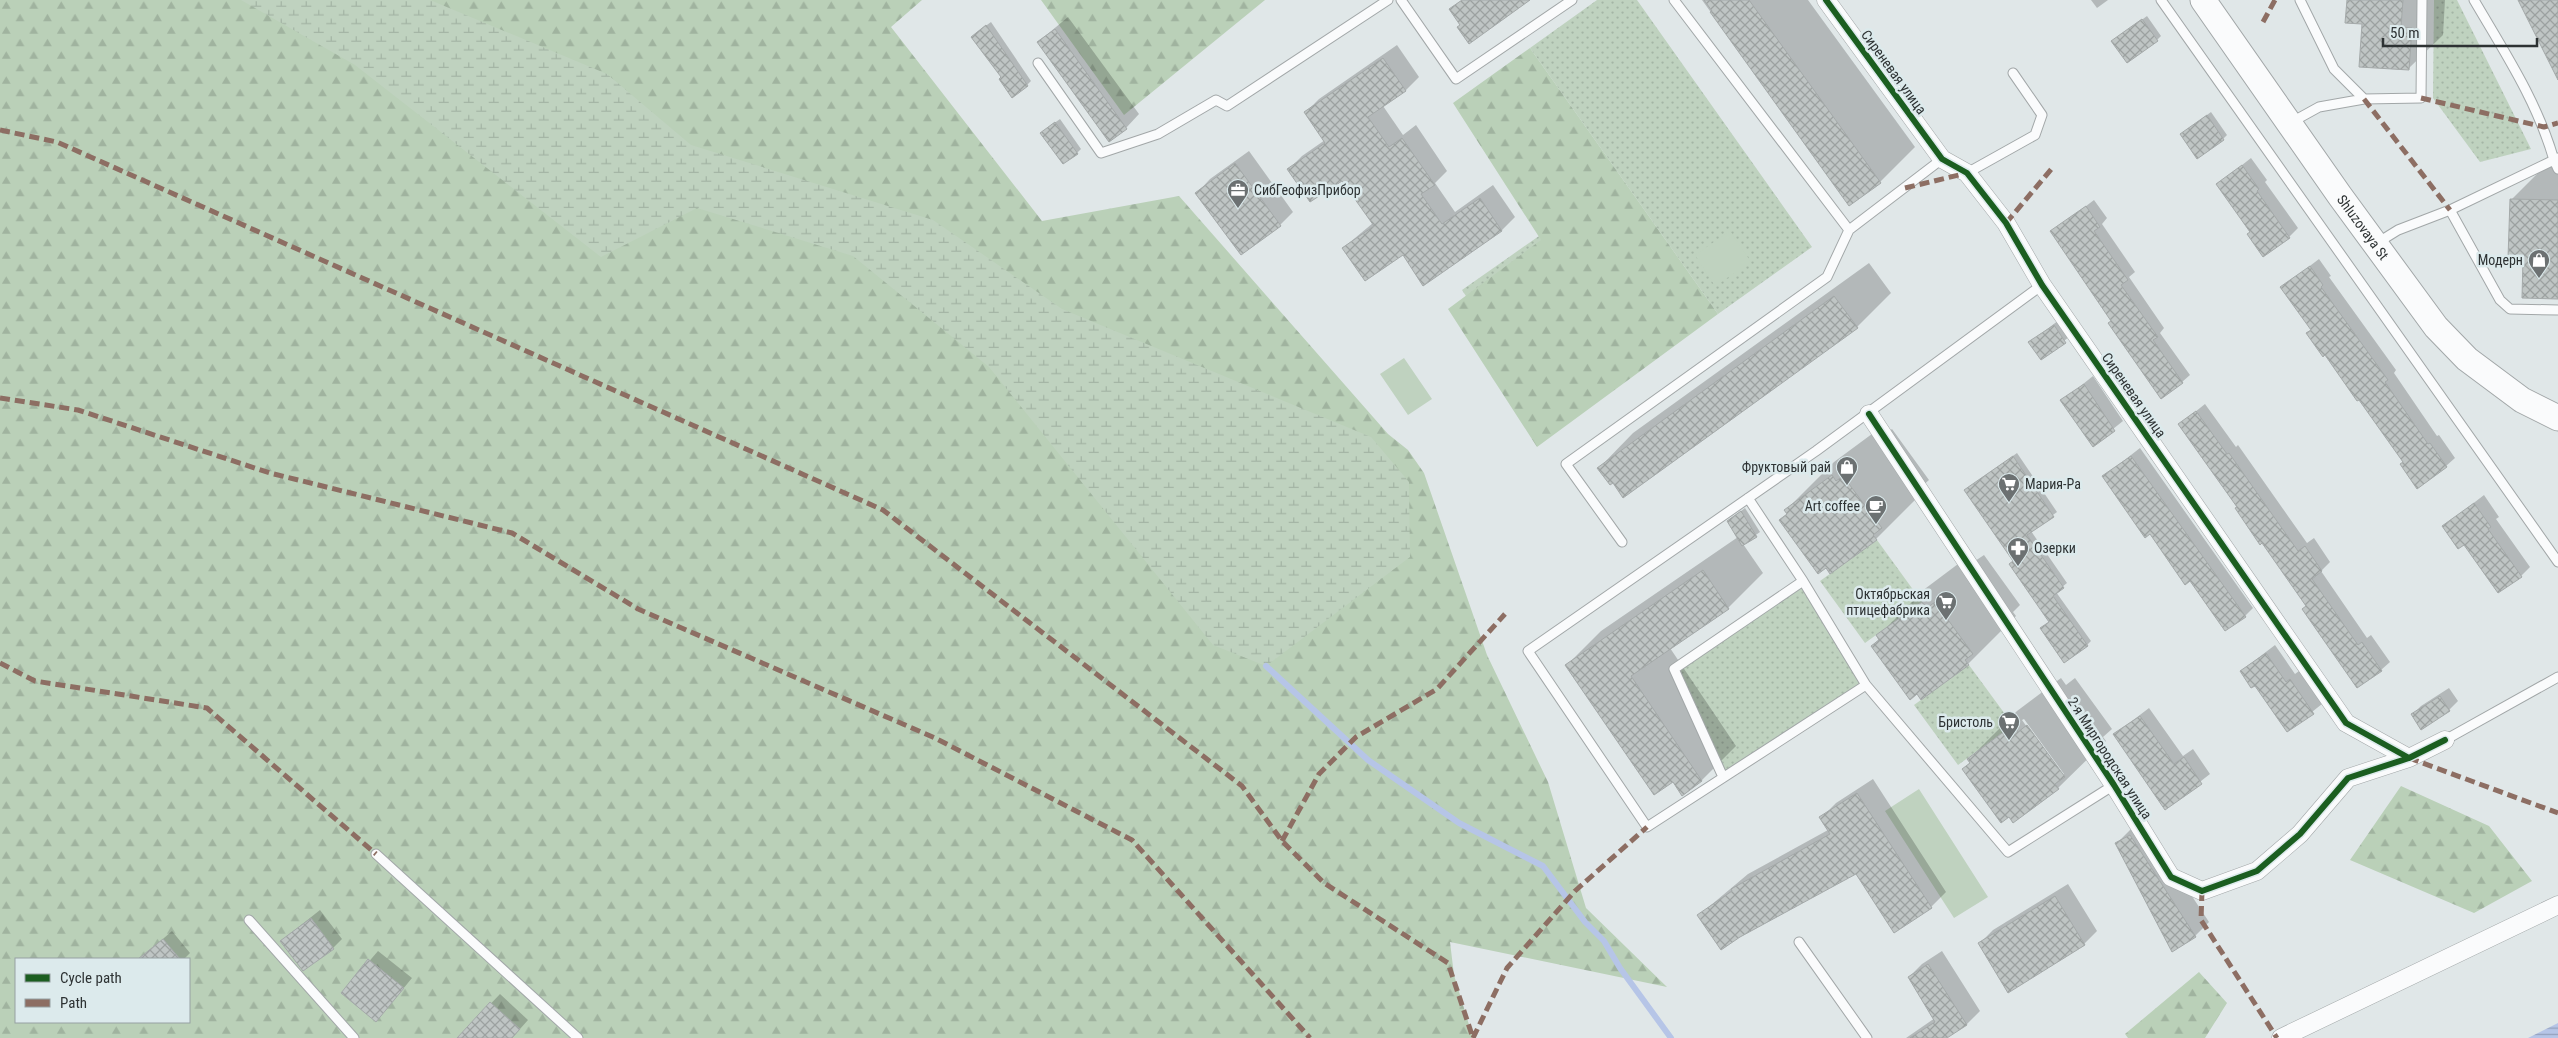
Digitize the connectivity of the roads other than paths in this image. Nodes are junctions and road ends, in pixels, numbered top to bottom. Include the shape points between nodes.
1 (1388, 0) edge
2 (1401, 0) edge
3 (1572, 0) edge
4 (1674, 0) edge
5 (1826, 0) edge
6 (2161, 0) edge
7 (2203, 0) edge
8 (2300, 0) edge
9 (2422, 0) edge
10 (2474, 0) edge
11 (1038, 63) dead end
12 (2013, 73) dead end
13 (2364, 98) junction
14 (2290, 123) junction
15 (1942, 159) junction
16 (2556, 159) edge
17 (2558, 169) edge
18 (1967, 173) junction
19 (2450, 210) junction
20 (1849, 230) junction
21 (2375, 244) junction
22 (2042, 285) junction
23 (2558, 310) edge
24 (1869, 414) junction
25 (2558, 418) edge
26 (1748, 498) junction
27 (1622, 542) dead end
28 (2558, 562) edge
29 (1803, 581) junction
30 (2558, 677) edge
31 (1866, 685) junction
32 (2445, 740) joint
33 (2409, 758) junction
34 (1722, 778) junction
35 (2114, 785) junction
36 (376, 854) dead end
37 (2558, 905) edge
38 (249, 920) dead end
39 (1799, 942) dead end
40 (354, 1038) edge
41 (578, 1038) edge
42 (1867, 1038) edge
43 (2281, 1038) edge

1 - 11 lane via 1227,106 1216,100 1158,134 1101,152
2 - 3 lane via 1456,79
4 - 20 lane
5 - 15 street, Сиреневая улица
6 - 28 lane
7 - 14 main road, Shluzovaya St
8 - 13 lane via 2334,69
9 - 13 lane via 2421,98
10 - 16 lane via 2526,89
12 - 18 lane via 2042,115 2035,135
13 - 14 lane via 2320,106
14 - 21 main road, Shluzovaya St
15 - 18 street, Сиреневая улица
15 - 20 lane
16 - 17 lane
16 - 19 lane
18 - 22 street, Сиреневая улица via 2006,223
19 - 21 lane via 2398,230
19 - 23 lane via 2500,300 2510,309
20 - 27 lane via 1827,277 1566,464
21 - 25 main road, Shluzovaya St via 2436,327 2467,359 2522,400
22 - 24 lane
22 - 33 street, Сиреневая улица via 2346,723
24 - 26 lane
24 - 35 street, 2-я Миргородская улица
26 - 29 lane
26 - 34 lane via 1528,651 1647,827
29 - 31 lane
29 - 34 lane via 1674,669
30 - 32 lane
31 - 34 lane
31 - 35 lane via 2008,852
32 - 33 street
33 - 35 street, 2-я Миргородская улица via 2348,778 2300,834 2257,871 2202,892 2171,877
36 - 41 lane
37 - 43 street
38 - 40 lane
39 - 42 lane

